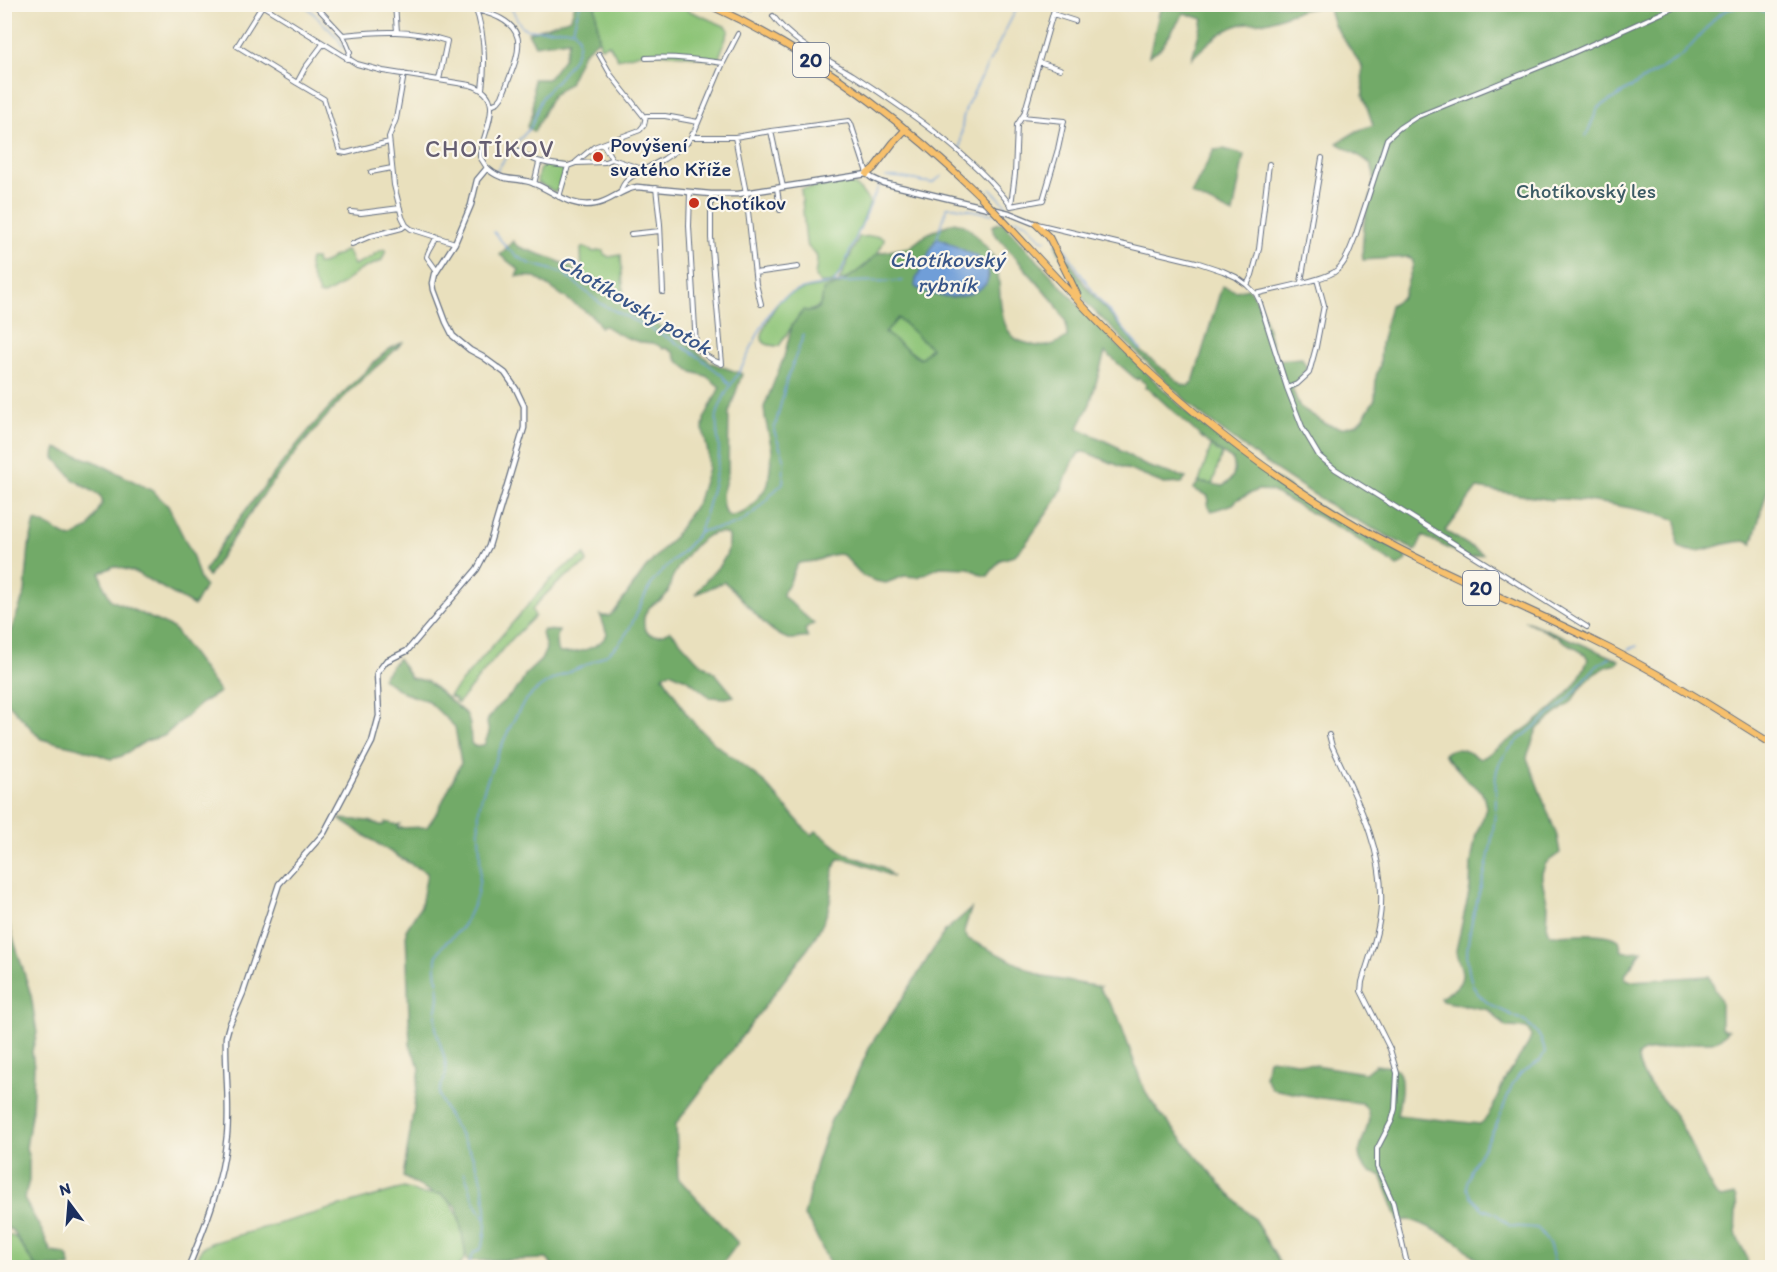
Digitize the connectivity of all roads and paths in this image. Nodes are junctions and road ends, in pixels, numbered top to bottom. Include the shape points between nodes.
1 (314, 4) edge
2 (395, 4) edge
3 (474, 4) edge
4 (707, 4) edge
5 (753, 4) edge
6 (1682, 4) edge
7 (261, 5) edge
8 (1055, 6) dead end
9 (476, 10) junction
10 (750, 10) dead end
11 (1053, 14) junction
12 (773, 16) dead end
13 (1075, 21) dead end
14 (397, 32) junction
15 (738, 34) dead end
16 (343, 35) junction
17 (323, 44) junction
18 (599, 54) dead end
19 (646, 58) dead end
20 (347, 59) junction
21 (1040, 62) junction
22 (723, 63) junction
23 (1060, 69) dead end
24 (404, 74) junction
25 (439, 80) junction
26 (297, 83) junction
27 (482, 89) junction
28 (491, 105) junction
29 (1022, 117) junction
30 (645, 118) junction
31 (698, 122) junction
32 (906, 129) junction
33 (771, 131) junction
34 (692, 137) junction
35 (735, 137) junction
36 (389, 142) junction
37 (603, 144) junction
38 (512, 147) dead end
39 (1322, 158) dead end
40 (612, 159) junction
41 (539, 163) junction
42 (576, 163) junction
43 (1269, 164) dead end
44 (568, 166) junction
45 (392, 168) junction
46 (644, 169) junction
47 (489, 170) junction
48 (371, 172) dead end
49 (867, 174) junction
50 (534, 184) junction
51 (780, 188) junction
52 (656, 189) junction
53 (621, 191) junction
54 (690, 192) junction
55 (746, 193) junction
56 (711, 194) junction
57 (559, 197) junction
58 (1011, 206) junction
59 (400, 208) junction
60 (780, 210) dead end
61 (351, 212) dead end
62 (1009, 213) junction
63 (1036, 224) junction
64 (406, 225) junction
65 (660, 231) junction
66 (631, 234) dead end
67 (436, 236) junction
68 (455, 243) junction
69 (352, 244) dead end
70 (798, 267) dead end
71 (436, 271) junction
72 (755, 273) junction
73 (1317, 279) junction
74 (1300, 282) junction
75 (1248, 285) junction
76 (663, 292) dead end
77 (1256, 294) junction
78 (761, 304) dead end
79 (1088, 312) junction
80 (1287, 388) junction
81 (1587, 627) dead end
82 (1329, 735) dead end
83 (1773, 744) edge
84 (188, 1268) edge
85 (1408, 1268) edge

1 - 16 street
2 - 14 street
3 - 9 street
4 - 32 main road, 20 via 802,55
5 - 10 street
6 - 73 street via 1416,117 1392,134 1384,146 1350,250 1338,270
7 - 17 street
7 - 26 street via 237,46
8 - 11 street
9 - 27 street via 484,42
9 - 28 street via 510,24 519,39 502,97
11 - 13 street
11 - 21 street
12 - 58 street via 803,45 889,99 965,157
14 - 16 street
14 - 25 street via 417,32 447,41
15 - 22 street
16 - 20 street via 350,52
17 - 20 street
17 - 26 street
18 - 30 street via 610,75
19 - 22 street
20 - 24 street via 367,68
21 - 23 street
21 - 29 street
22 - 31 street
24 - 25 street
24 - 36 street
25 - 27 street
26 - 36 street via 324,99 341,153
27 - 28 street
28 - 47 street via 480,153
29 - 58 street via 1017,125
29 - 58 street via 1064,121 1042,200
30 - 31 street via 665,116
30 - 37 street via 640,130
31 - 34 street
32 - 49 main road
32 - 79 main road, 20, bridge via 978,194
33 - 35 street
33 - 49 street via 849,121
33 - 51 street
34 - 35 street
34 - 46 street
35 - 55 street
36 - 45 street
37 - 40 street
37 - 42 street
38 - 41 street
39 - 74 street
40 - 42 street
40 - 46 street
41 - 44 street
41 - 50 street
42 - 44 street
43 - 75 street via 1259,249
44 - 57 street
45 - 48 street
45 - 59 street
46 - 53 street via 627,180
47 - 50 street via 508,180
47 - 68 street via 477,180
49 - 51 street
49 - 62 street via 884,183
50 - 57 street
51 - 55 street
51 - 60 street
52 - 53 street via 638,187
52 - 54 street
52 - 65 street
53 - 57 street via 590,205
54 - 56 street
54 - 56 street via 696,346 722,364
55 - 56 street
55 - 72 street
58 - 62 street
59 - 61 street
59 - 64 street
62 - 63 street
63 - 75 street via 1196,262
63 - 79 main road via 1049,237
64 - 67 street
64 - 69 street
65 - 66 street
65 - 76 street
67 - 68 street
67 - 71 street via 427,257
68 - 71 street
70 - 72 street
71 - 84 street via 434,290 450,331 458,341 505,373 524,406 524,428 489,546 477,569 407,651 386,662 377,673 379,716 372,742 324,833 279,884 228,1026 225,1150 206,1226
72 - 78 street
73 - 74 street
73 - 80 street via 1324,305 1309,373
74 - 77 street
75 - 77 street
77 - 80 street
79 - 83 main road, 20 via 1199,416 1262,465 1327,508 1414,557 1652,670
80 - 81 street via 1309,440 1325,462
82 - 85 street via 1365,817 1379,873 1382,905 1361,991 1390,1049 1397,1073 1395,1109 1377,1149 1377,1167 1393,1203

